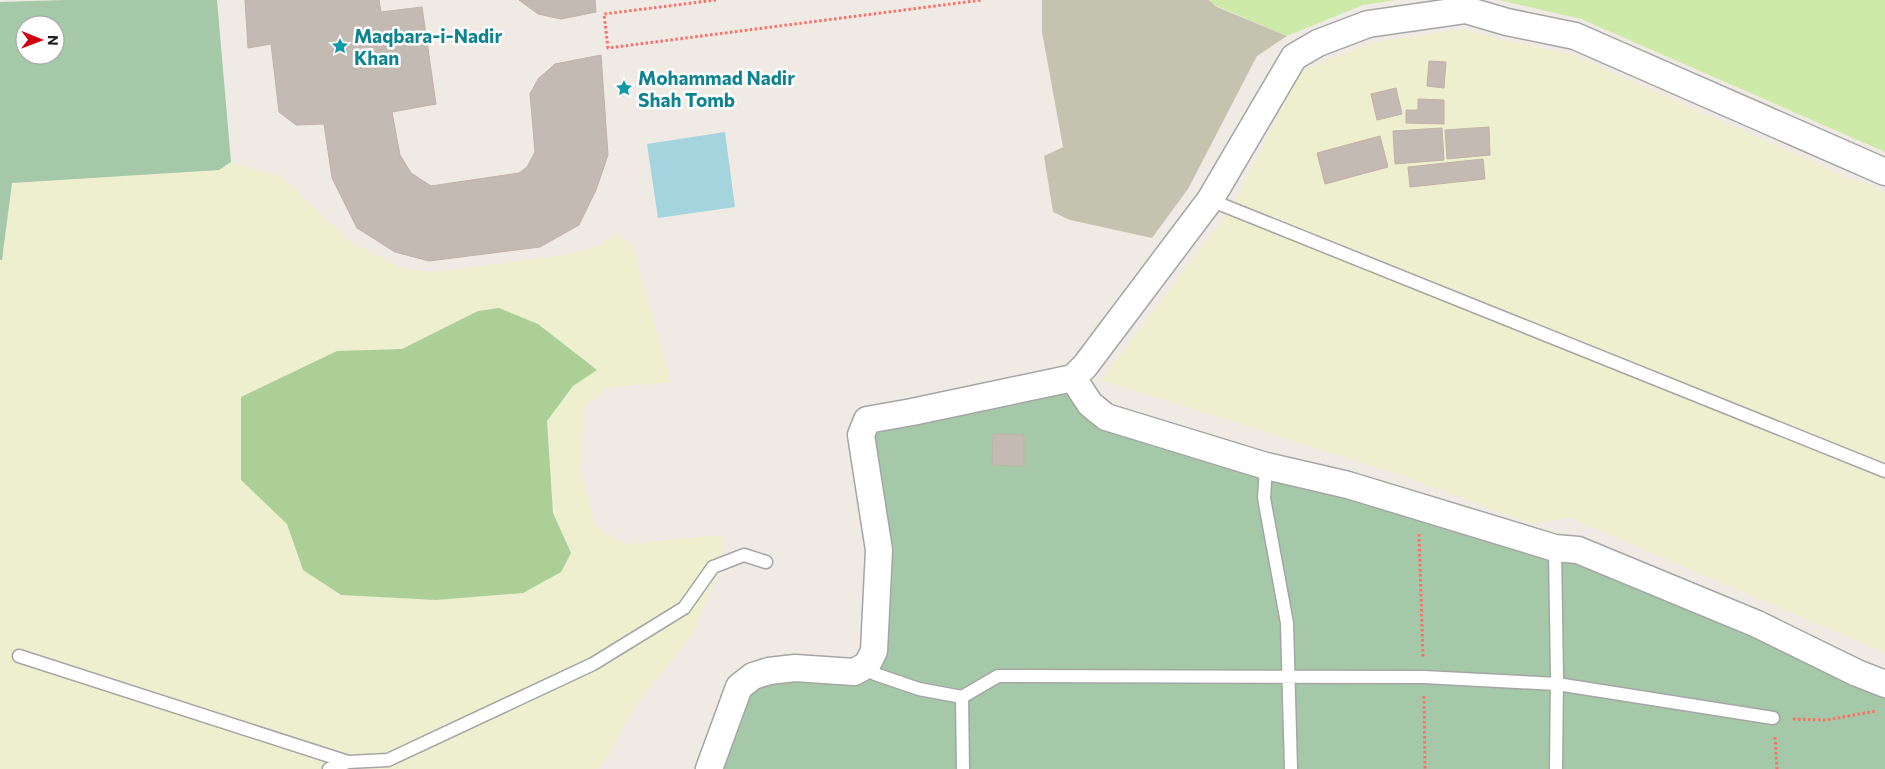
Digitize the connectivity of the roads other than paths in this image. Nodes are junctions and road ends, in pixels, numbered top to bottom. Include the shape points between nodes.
1 (1885, 172) edge
2 (1210, 200) junction
3 (1072, 378) junction
4 (1266, 466) junction
5 (1885, 471) edge
6 (1554, 548) junction
7 (766, 562) dead end
8 (20, 656) dead end
9 (866, 665) junction
10 (1289, 678) junction
11 (1557, 684) junction
12 (1885, 684) edge
13 (962, 697) junction
14 (1773, 718) road end
15 (348, 762) junction
16 (329, 769) edge
17 (709, 769) edge
18 (962, 769) edge
19 (1291, 769) edge
20 (1556, 769) edge

1 - 2 street via 1575,36 1466,10 1368,24 1318,43 1294,57
2 - 3 street via 1085,366
2 - 5 lane
3 - 4 street via 1090,404 1106,417
3 - 9 street via 867,420 861,435 879,550 874,651
4 - 6 street via 1348,485
4 - 10 lane via 1264,498 1287,623
6 - 11 lane
6 - 12 street via 1578,550 1757,624
7 - 15 lane via 744,555 713,567 684,608 593,664 388,760
8 - 15 lane
9 - 13 lane via 875,674 919,689
9 - 17 street via 854,672 795,668 752,676 739,687
10 - 11 lane via 1424,678
10 - 13 lane via 998,676
10 - 19 lane
11 - 14 lane
11 - 20 lane
13 - 18 lane
15 - 16 lane

